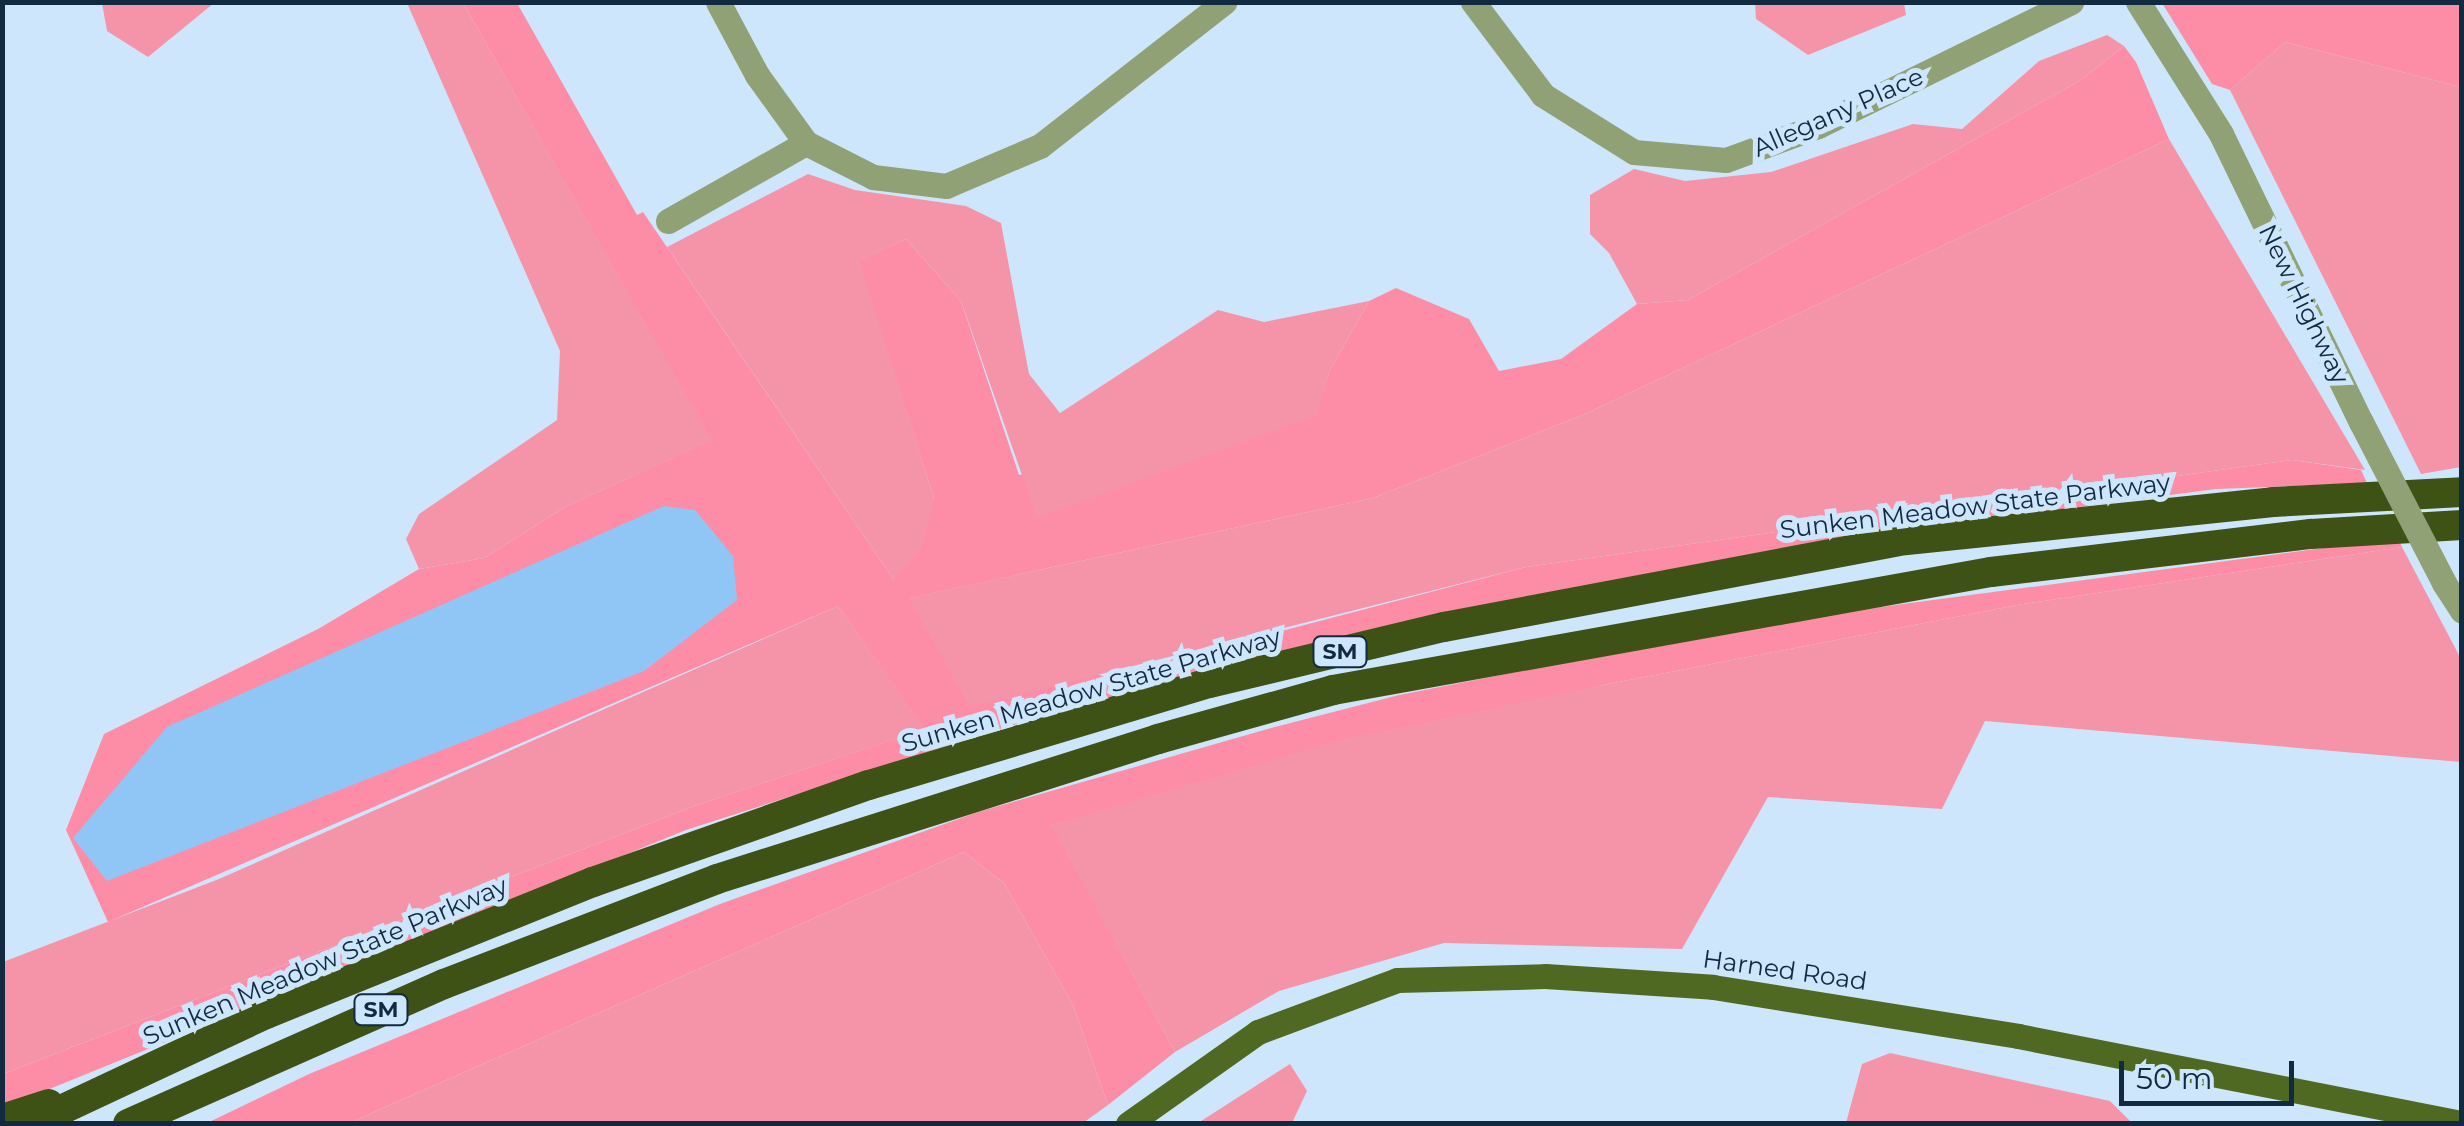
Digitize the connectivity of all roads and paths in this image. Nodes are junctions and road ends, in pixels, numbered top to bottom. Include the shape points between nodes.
1 (718, 2) edge
2 (1224, 2) edge
3 (1473, 2) edge
4 (2071, 2) edge
5 (2138, 2) edge
6 (806, 143) junction
7 (668, 220) dead end
8 (2462, 492) edge
9 (2462, 525) edge
10 (2462, 611) edge
11 (114, 1084) junction
12 (2, 1118) edge
13 (2462, 1123) edge
14 (30, 1124) edge
15 (128, 1124) edge
16 (1128, 1124) edge

1 - 6 street via 757,75
2 - 6 street via 1040,146 946,186 873,177
3 - 4 street, Allegany Place via 1543,94 1634,152 1726,160 1818,126
5 - 10 street, New Highway, bridge via 2221,134
6 - 7 street
8 - 11 highway, Sunken Meadow State Parkway / SM via 2273,502 1896,542 1444,626 1210,684 869,786 593,882 266,1014
9 - 15 highway, SM via 2310,534 1992,572 1333,690 717,879 428,991
11 - 12 highway
11 - 14 highway, Sunken Meadow State Parkway / SM
13 - 16 main road, Harned Road via 1999,1033 1713,987 1546,976 1397,980 1258,1032

